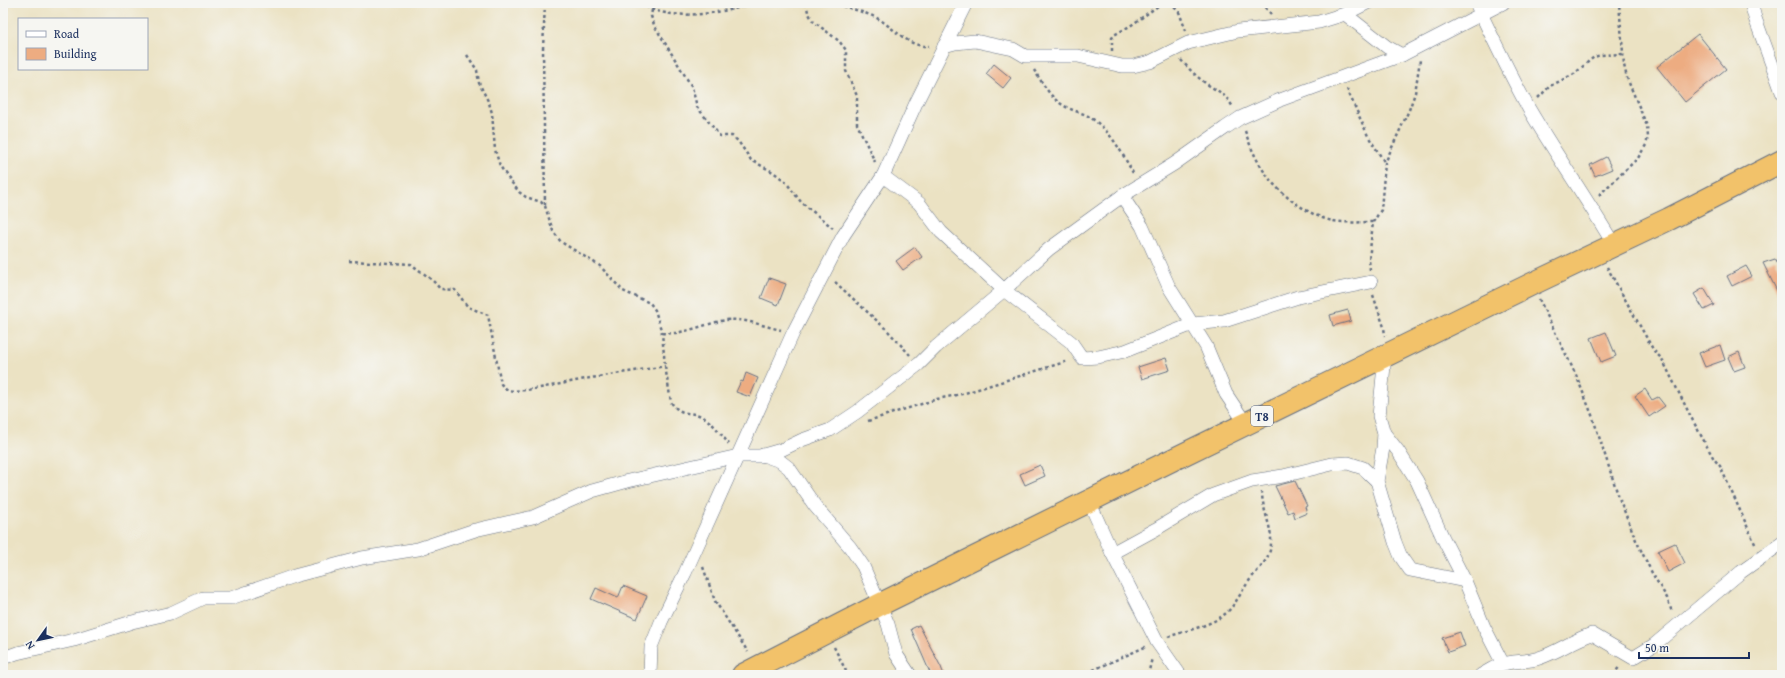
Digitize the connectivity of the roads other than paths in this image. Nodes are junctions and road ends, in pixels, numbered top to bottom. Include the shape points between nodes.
1 (966, 3) edge
2 (1367, 3) edge
3 (1503, 3) edge
4 (1751, 3) edge
5 (1479, 8) edge
6 (1345, 14) junction
7 (944, 46) junction
8 (1402, 55) junction
9 (1782, 92) edge
10 (1782, 161) edge
11 (883, 176) junction
12 (1122, 196) junction
13 (1607, 249) junction
14 (1371, 282) road end
15 (1004, 290) junction
16 (1193, 324) junction
17 (1385, 356) junction
18 (1246, 424) junction
19 (1384, 433) junction
20 (763, 455) junction
21 (738, 456) junction
22 (1377, 481) junction
23 (1089, 501) junction
24 (1782, 543) edge
25 (1112, 553) junction
26 (1465, 581) junction
27 (879, 605) junction
28 (3, 658) edge
29 (1502, 664) junction
30 (751, 671) edge
31 (650, 675) edge
32 (910, 675) edge
33 (1180, 675) edge
34 (1481, 675) edge

1 - 7 street
2 - 6 street
3 - 5 street
4 - 9 street
5 - 8 street via 1421,46
5 - 13 street via 1529,108 1589,203
6 - 7 street via 1319,22 1238,30 1188,43 1150,62 1133,66 1078,56 1024,56 1013,49 975,41
6 - 8 street via 1387,47
7 - 11 street
8 - 12 street via 1280,100 1240,118
10 - 13 highway, T8
11 - 15 street via 919,203 941,232
11 - 21 street via 843,236 824,271
12 - 15 street via 1048,249
12 - 16 street via 1142,226 1169,287
13 - 17 highway, T8
14 - 16 street via 1298,298 1224,321
15 - 16 street via 1071,342 1082,358 1125,351
15 - 20 street via 919,364 858,412 830,430
16 - 18 street via 1206,346 1226,394
17 - 18 highway, T8
17 - 19 street via 1379,416
18 - 23 highway, T8
19 - 22 street
19 - 26 street via 1417,481
20 - 21 street
20 - 27 street via 780,461 789,468 815,506 863,566
21 - 28 street via 628,481 592,491 533,517 475,530 418,549 362,558 294,576 231,598 203,598 171,613
21 - 31 street via 661,622 651,647
22 - 25 street via 1363,468 1348,463 1261,479 1213,494
22 - 26 street via 1395,542 1410,570
23 - 25 street
23 - 27 highway, T8
24 - 29 street via 1741,572 1654,645 1633,658 1592,634 1539,658
25 - 33 street via 1157,642
26 - 29 street
27 - 30 highway, T8
27 - 32 street via 892,634 896,654
29 - 34 street

